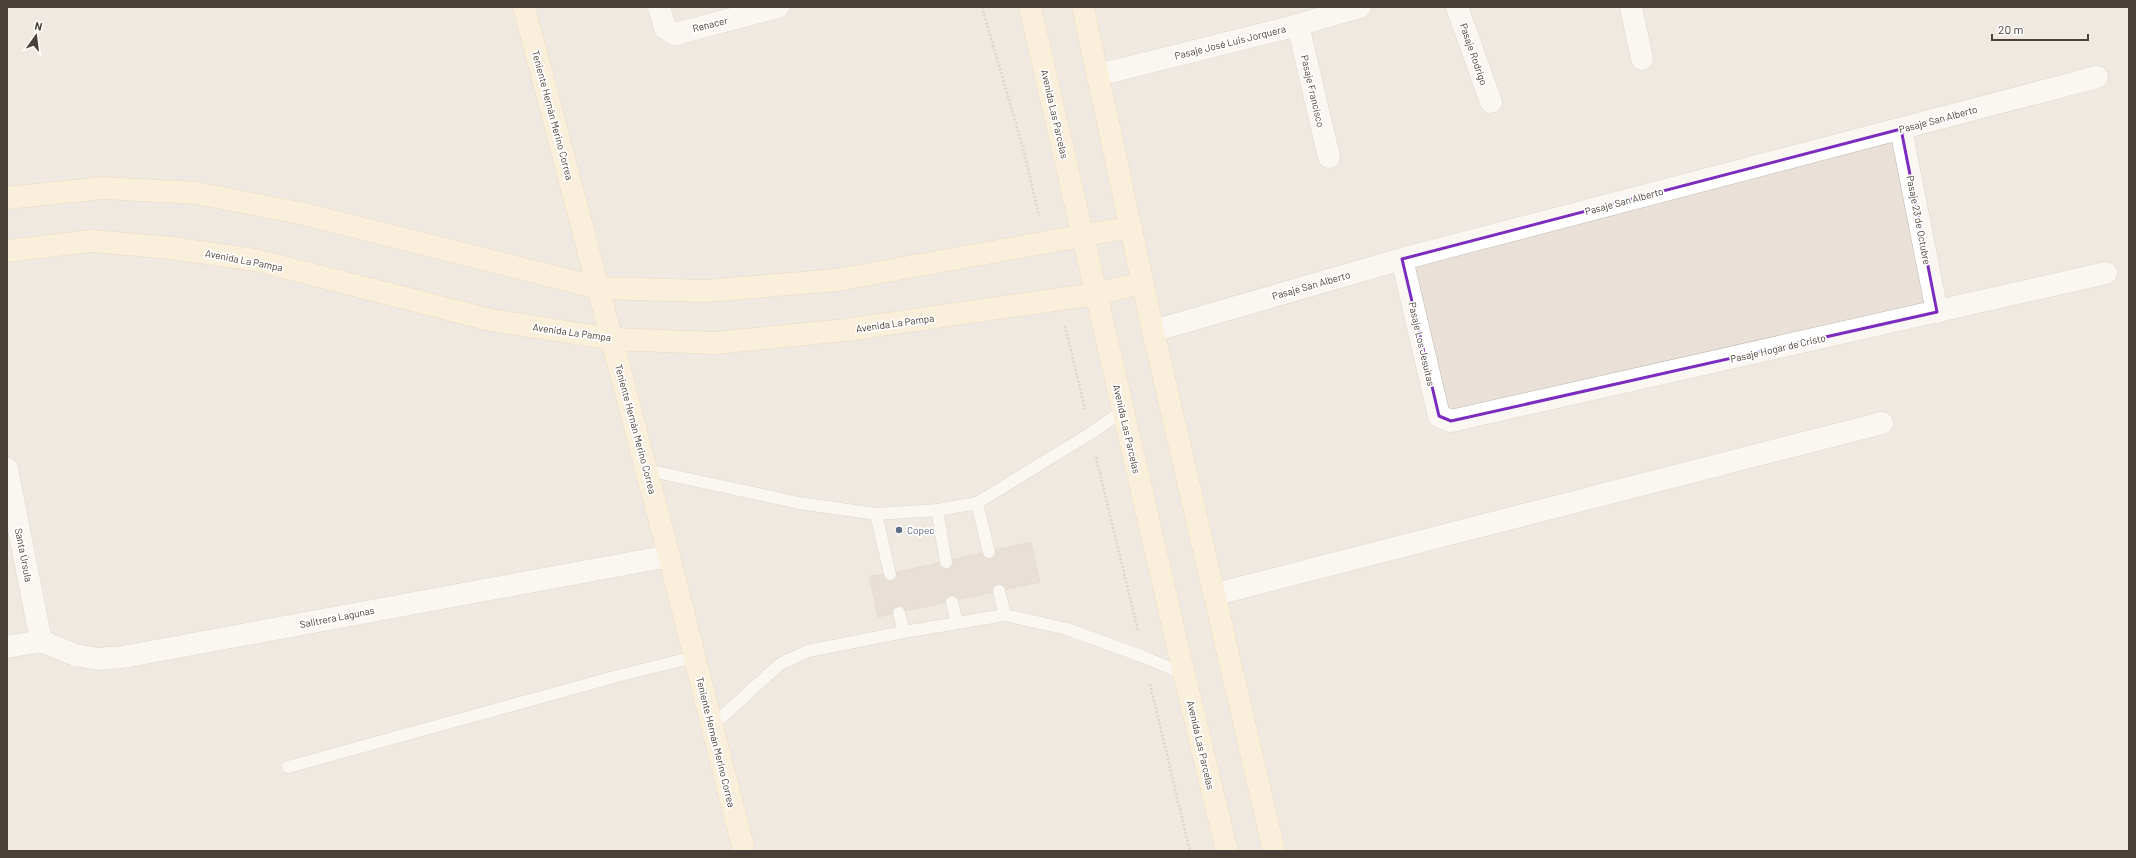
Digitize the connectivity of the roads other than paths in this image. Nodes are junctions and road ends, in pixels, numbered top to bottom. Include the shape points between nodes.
1 (524, 7) edge
2 (659, 7) edge
3 (778, 7) edge
4 (1030, 7) edge
5 (1083, 7) edge
6 (1360, 7) edge
7 (1458, 7) edge
8 (1631, 7) edge
9 (1298, 25) junction
10 (1642, 59) dead end
11 (1098, 75) junction
12 (2097, 77) dead end
13 (1491, 102) dead end
14 (1901, 129) junction
15 (1329, 157) dead end
16 (7, 198) edge
17 (1131, 227) junction
18 (1083, 237) junction
19 (7, 251) edge
20 (1402, 259) junction
21 (2106, 273) dead end
22 (1143, 283) junction
23 (599, 288) junction
24 (1096, 294) junction
25 (1937, 312) junction
26 (1153, 331) junction
27 (612, 339) junction
28 (1123, 411) junction
29 (1450, 421) joint
30 (1882, 423) dead end
31 (7, 469) edge
32 (647, 470) junction
33 (976, 503) junction
34 (937, 510) junction
35 (876, 514) junction
36 (989, 552) dead end
37 (669, 556) junction
38 (946, 562) dead end
39 (890, 574) dead end
40 (999, 592) dead end
41 (1216, 594) junction
42 (952, 602) dead end
43 (900, 613) dead end
44 (1005, 615) junction
45 (957, 623) junction
46 (904, 632) junction
47 (41, 641) junction
48 (7, 647) edge
49 (694, 657) junction
50 (1184, 674) junction
51 (712, 726) junction
52 (288, 768) dead end
53 (744, 851) edge
54 (1227, 851) edge
55 (1274, 851) edge

1 - 23 street, Teniente Hernán Merino Correa
2 - 3 street, Renacer via 665,28 675,34
4 - 18 street, Avenida Las Parcelas
5 - 11 street
6 - 9 street, Pasaje José Luis Jorquera
7 - 13 street, Pasaje Rodrigo
8 - 10 street
9 - 11 street, Pasaje José Luis Jorquera
9 - 15 street, Pasaje Francisco
11 - 17 street
12 - 14 street, Pasaje San Alberto
14 - 20 street, Pasaje San Alberto
14 - 25 street, Pasaje 23 de Octubre
16 - 23 street via 102,188 196,193 304,214
17 - 18 street
17 - 22 street
18 - 23 street via 837,280 706,291
18 - 24 street, Avenida Las Parcelas
19 - 27 street, Avenida La Pampa via 91,241 172,248 255,260 491,320
20 - 26 street, Pasaje San Alberto
20 - 29 street, Pasaje Los Jesuitas via 1439,416
21 - 25 street, Pasaje Hogar de Cristo
22 - 24 street, Avenida La Pampa
22 - 26 street
23 - 27 street, Teniente Hernán Merino Correa
24 - 27 street, Avenida La Pampa via 846,330 715,343
24 - 28 street, Avenida Las Parcelas
25 - 29 street, Pasaje Hogar de Cristo
26 - 41 street
27 - 32 street, Teniente Hernán Merino Correa
28 - 33 lane
28 - 50 street, Avenida Las Parcelas
30 - 41 street
31 - 47 street, Santa Úrsula
32 - 35 lane via 799,503
32 - 37 street, Teniente Hernán Merino Correa
33 - 34 lane
33 - 36 lane
34 - 35 lane
34 - 38 lane
35 - 39 lane
37 - 47 street, Salitrera Lagunas via 123,657 99,659 75,655
37 - 49 street, Teniente Hernán Merino Correa
40 - 44 lane
41 - 55 street
42 - 45 lane
43 - 46 lane
44 - 45 lane
44 - 50 lane via 1067,629
45 - 46 lane
46 - 51 lane via 808,651 780,664
47 - 48 street
49 - 51 street, Teniente Hernán Merino Correa
49 - 52 lane
50 - 54 street, Avenida Las Parcelas
51 - 53 street, Teniente Hernán Merino Correa

